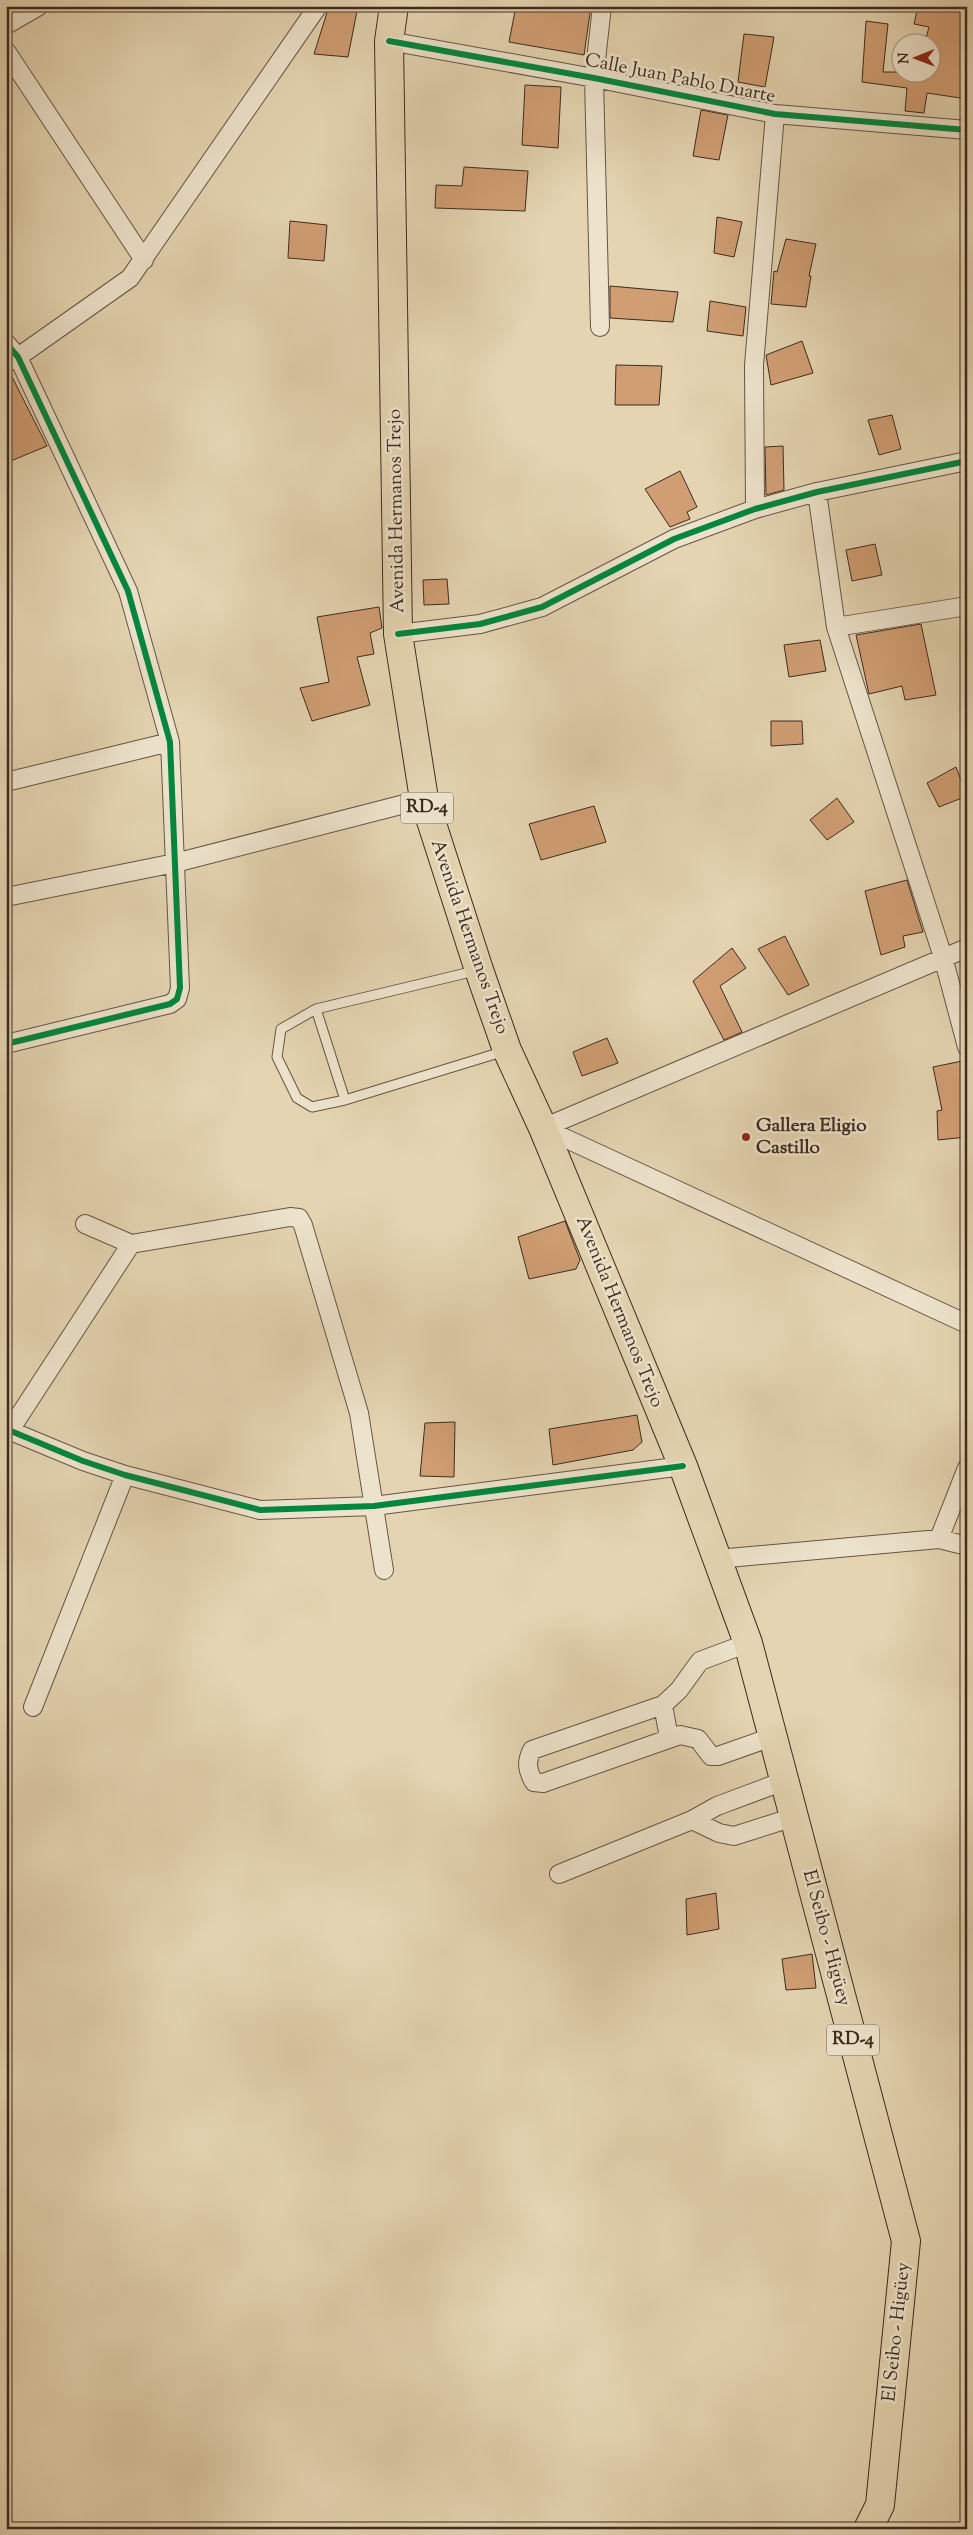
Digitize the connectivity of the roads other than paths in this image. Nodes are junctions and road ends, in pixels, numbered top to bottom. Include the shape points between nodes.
1 (39, 6) edge
2 (318, 6) edge
3 (394, 6) edge
4 (602, 6) edge
5 (6, 25) edge
6 (389, 41) junction
7 (6, 51) edge
8 (594, 78) junction
9 (775, 114) junction
10 (967, 130) edge
11 (144, 260) junction
12 (600, 327) dead end
13 (6, 343) edge
14 (12, 360) edge
15 (967, 461) edge
16 (817, 492) junction
17 (754, 508) junction
18 (967, 606) edge
19 (836, 627) junction
20 (398, 634) junction
21 (170, 742) junction
22 (6, 782) edge
23 (424, 799) junction
24 (175, 863) junction
25 (6, 897) edge
26 (967, 948) edge
27 (943, 957) junction
28 (479, 970) junction
29 (316, 1009) junction
30 (6, 1044) edge
31 (967, 1047) edge
32 (507, 1050) junction
33 (345, 1100) junction
34 (543, 1128) junction
35 (85, 1224) dead end
36 (131, 1244) junction
37 (967, 1324) edge
38 (8, 1430) edge
39 (683, 1466) junction
40 (967, 1468) edge
41 (125, 1475) junction
42 (374, 1506) junction
43 (940, 1540) junction
44 (967, 1546) edge
45 (716, 1559) junction
46 (384, 1570) dead end
47 (748, 1643) junction
48 (663, 1705) junction
49 (33, 1707) dead end
50 (772, 1737) junction
51 (669, 1738) junction
52 (784, 1781) junction
53 (794, 1817) junction
54 (692, 1820) junction
55 (559, 1874) dead end
56 (868, 2529) edge

1 - 5 street
2 - 11 street
3 - 6 main road, Avenida Hermanos Trejo / RD-4
4 - 8 street
6 - 8 street, Calle Juan Pablo Duarte
6 - 20 main road, Avenida Hermanos Trejo / RD-4
7 - 11 street
8 - 9 street, Calle Juan Pablo Duarte
8 - 12 street
9 - 10 street, Calle Juan Pablo Duarte
9 - 17 street via 754,365
11 - 14 street via 130,278
13 - 14 street
14 - 21 street via 128,591
15 - 16 street
16 - 17 street
16 - 19 street
17 - 20 street via 674,539 542,607 480,624
18 - 19 street
19 - 27 street
20 - 23 main road, Avenida Hermanos Trejo / RD-4
21 - 22 street
21 - 24 street
23 - 24 street
23 - 28 main road, Avenida Hermanos Trejo / RD-4
24 - 25 street
24 - 30 street via 180,988 177,999 170,1004
26 - 27 street
27 - 31 street
27 - 34 street
28 - 29 lane
28 - 32 main road, Avenida Hermanos Trejo / RD-4
29 - 33 lane
29 - 33 lane via 281,1029 277,1056 297,1098 312,1107
32 - 33 lane
32 - 34 main road, Avenida Hermanos Trejo / RD-4
34 - 37 street
34 - 39 main road, Avenida Hermanos Trejo / RD-4
35 - 36 street
36 - 38 street
36 - 42 street via 299,1218 359,1413
38 - 41 street
39 - 42 street
39 - 45 main road, Avenida Hermanos Trejo / RD-4
40 - 43 street
41 - 42 street via 260,1510
41 - 49 street
42 - 46 street
43 - 44 street
43 - 45 street
45 - 47 main road, El Seibo - Higüey / RD-4
47 - 48 street via 700,1661 679,1690
47 - 50 main road, El Seibo - Higüey / RD-4
48 - 51 street
48 - 51 street via 532,1750 528,1759 529,1773 534,1782 543,1783
50 - 51 street via 718,1756 711,1756 698,1739 680,1735
50 - 52 main road, El Seibo - Higüey / RD-4
52 - 53 main road, El Seibo - Higüey / RD-4
52 - 54 street via 717,1806
53 - 54 street via 734,1836 719,1833
53 - 56 main road, El Seibo - Higüey / RD-4 via 906,2241 880,2504
54 - 55 street

